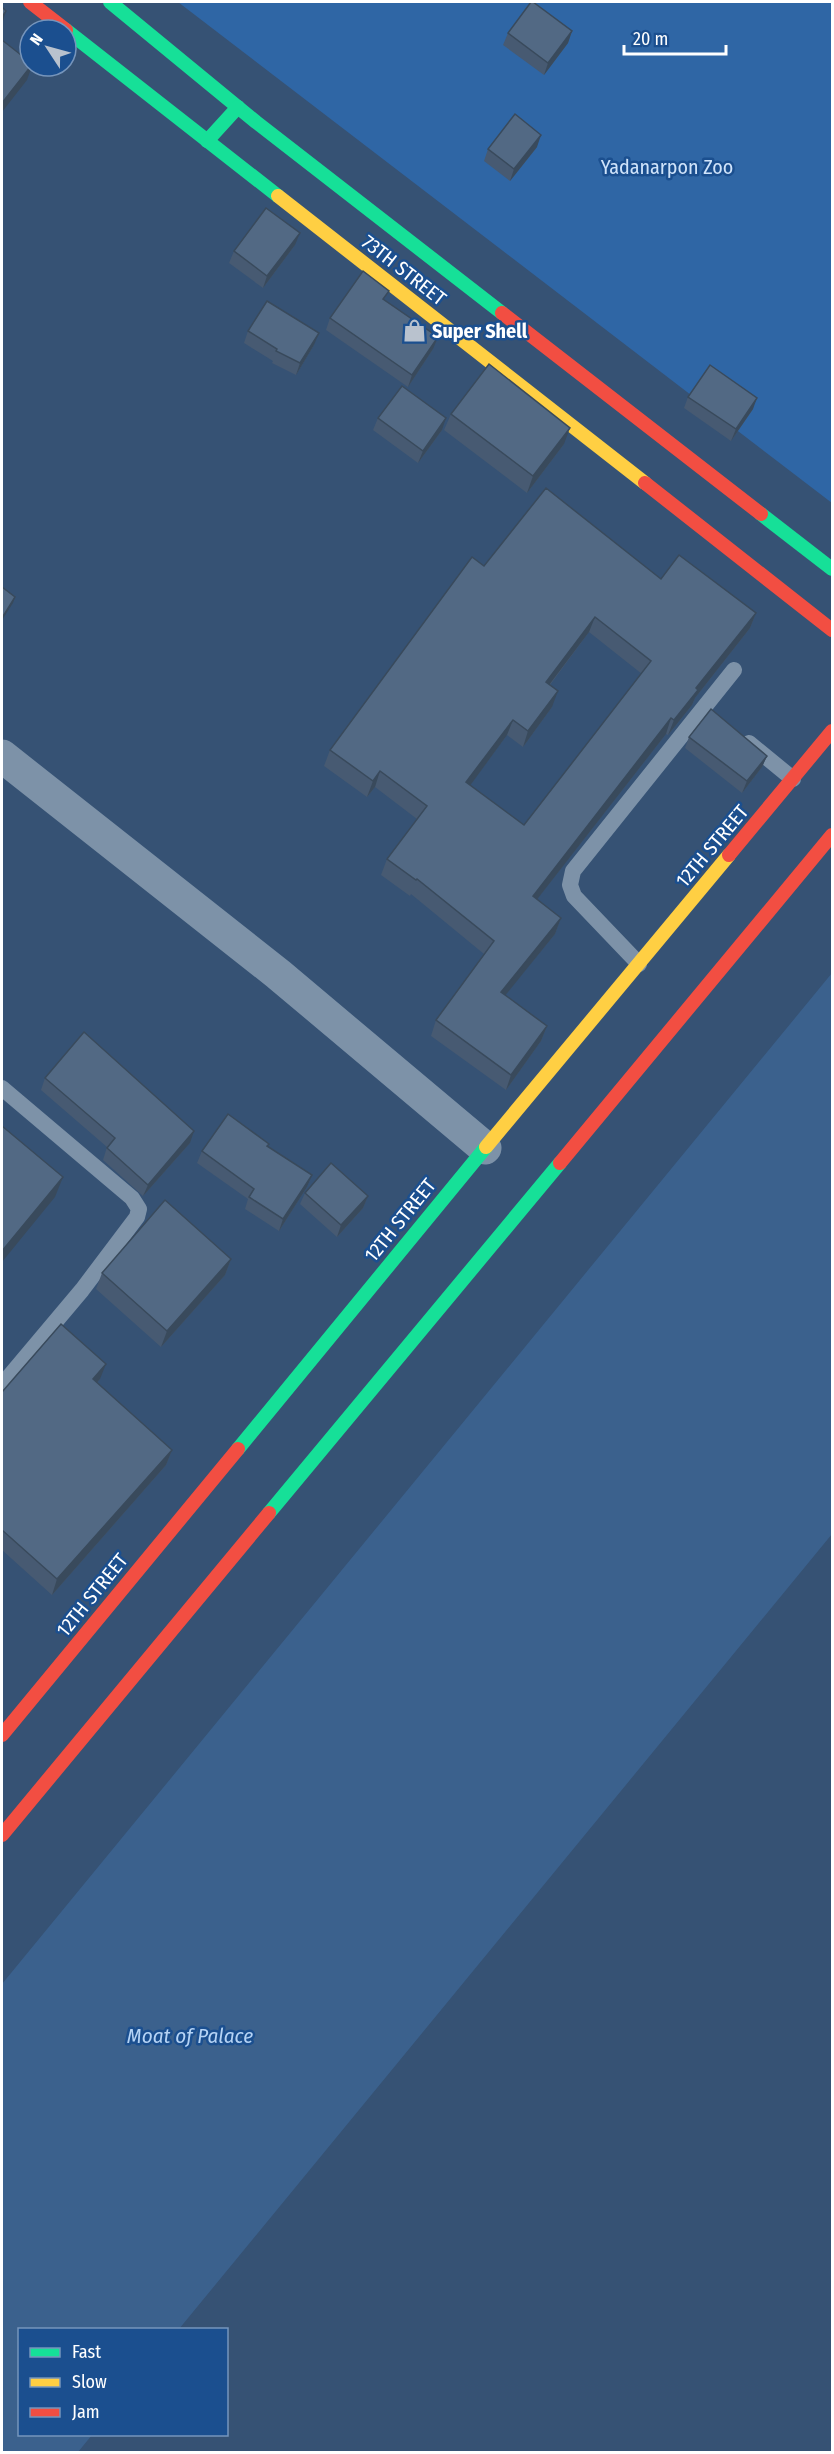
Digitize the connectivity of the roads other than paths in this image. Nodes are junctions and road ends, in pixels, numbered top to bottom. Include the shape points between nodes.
1 (30, 2) edge
2 (110, 2) edge
3 (51, 18) edge
4 (78, 39) edge
5 (238, 106) junction
6 (207, 141) junction
7 (832, 569) edge
8 (832, 630) edge
9 (734, 670) dead end
10 (832, 731) edge
11 (740, 735) edge
12 (2, 756) edge
13 (793, 779) junction
14 (832, 835) edge
15 (639, 964) junction
16 (2, 1089) edge
17 (485, 1148) junction
18 (2, 1385) edge
19 (2, 1735) edge
20 (2, 1835) edge

1 - 3 main road, 73TH STREET
2 - 5 main road, 73TH STREET
4 - 6 main road, 73TH STREET
5 - 6 main road
5 - 7 main road, 73TH STREET
6 - 8 main road, 73TH STREET
9 - 15 lane via 709,710 573,871 570,885 574,896
10 - 13 main road, 12TH STREET
11 - 13 lane
12 - 17 street via 278,974
13 - 15 main road, 12TH STREET
14 - 20 main road
15 - 17 main road, 12TH STREET
16 - 18 lane via 132,1198 139,1209 137,1218 82,1290
17 - 19 main road, 12TH STREET

